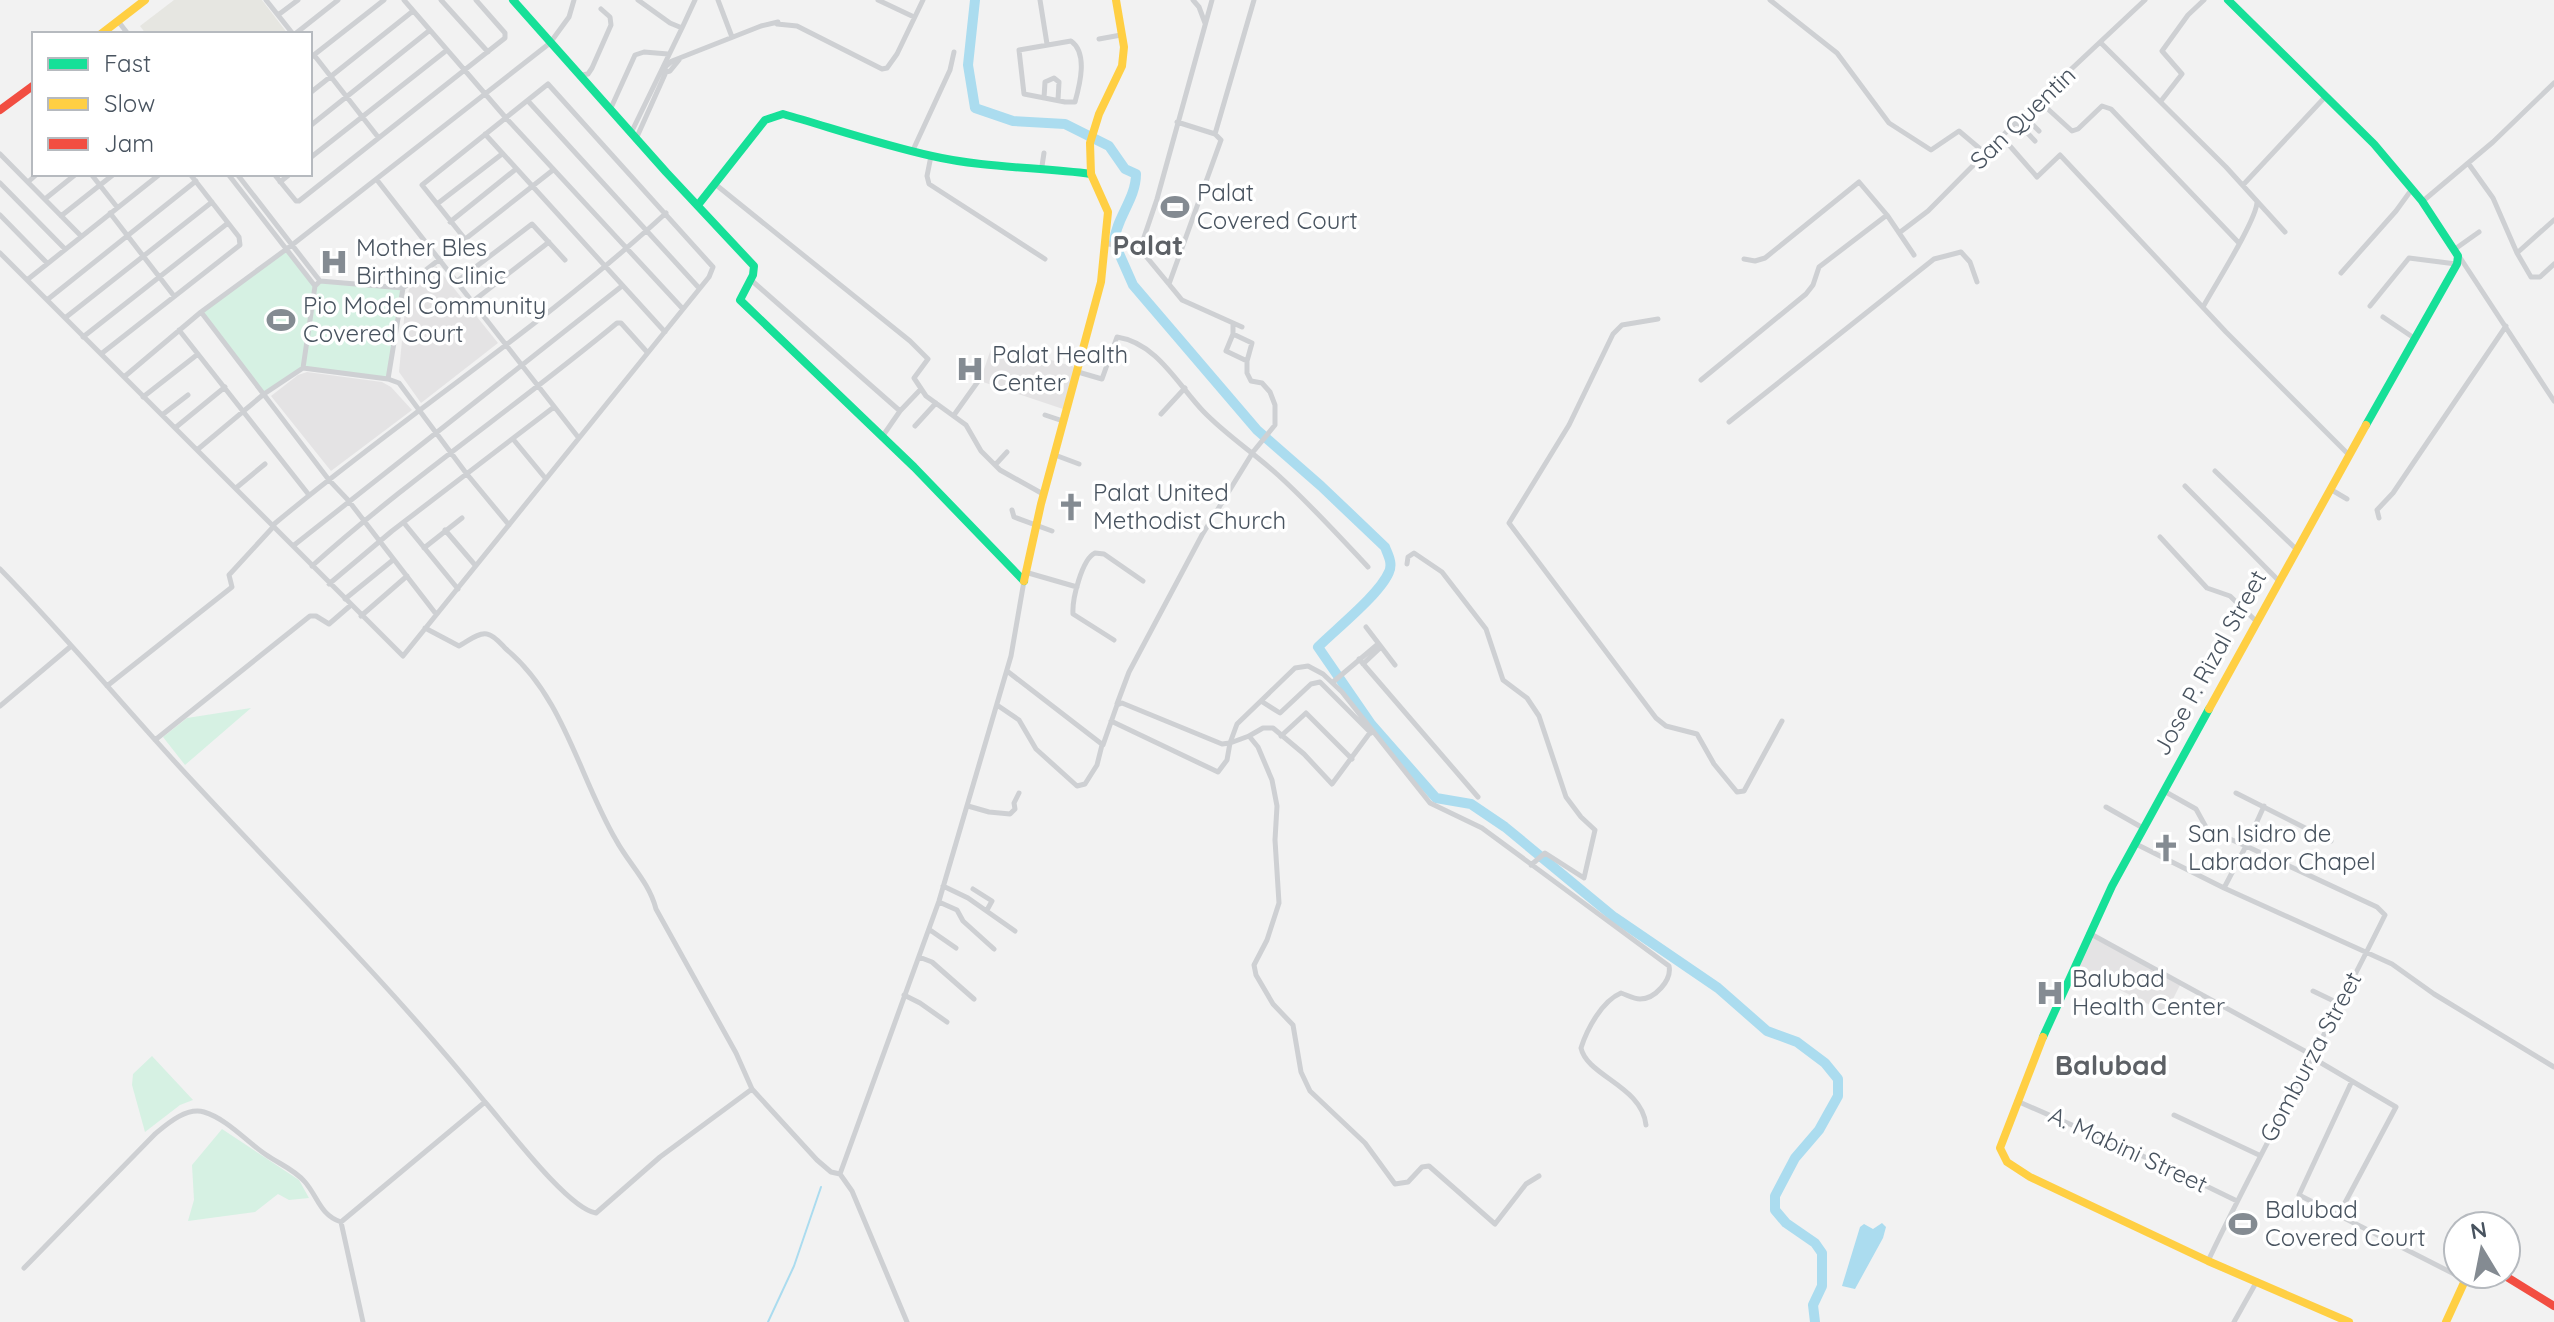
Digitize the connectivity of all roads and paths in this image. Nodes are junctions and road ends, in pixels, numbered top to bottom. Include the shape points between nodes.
1 (145, 0) edge
2 (266, 0) edge
3 (298, 0) edge
4 (338, 0) edge
5 (384, 0) edge
6 (404, 0) edge
7 (441, 0) edge
8 (476, 0) edge
9 (574, 0) edge
10 (638, 0) edge
11 (695, 0) edge
12 (718, 0) edge
13 (878, 0) edge
14 (923, 0) edge
15 (1040, 0) edge
16 (1116, 0) edge
17 (1193, 0) edge
18 (1212, 0) edge
19 (1254, 0) edge
20 (1770, 0) edge
21 (2145, 0) edge
22 (2204, 0) edge
23 (2229, 0) edge
24 (518, 3) edge
25 (601, 9) dead end
26 (413, 11) junction
27 (278, 15) junction
28 (914, 17) junction
29 (115, 23) junction
30 (1205, 24) junction
31 (682, 28) junction
32 (430, 30) junction
33 (104, 32) edge
34 (117, 32) edge
35 (126, 32) edge
36 (292, 32) edge
37 (297, 32) edge
38 (1122, 35) junction
39 (732, 37) junction
40 (1099, 39) dead end
41 (550, 43) junction
42 (2101, 43) junction
43 (1047, 44) junction
44 (448, 50) junction
45 (488, 52) junction
46 (954, 52) dead end
47 (668, 54) junction
48 (312, 56) edge
49 (312, 58) edge
50 (465, 69) junction
51 (580, 75) junction
52 (331, 77) junction
53 (2554, 83) edge
54 (32, 86) edge
55 (312, 91) edge
56 (485, 94) junction
57 (2326, 96) junction
58 (347, 97) junction
59 (1044, 98) junction
60 (1058, 100) junction
61 (2038, 100) junction
62 (528, 101) junction
63 (2161, 101) junction
64 (5, 102) edge
65 (0, 110) edge
66 (610, 110) junction
67 (2023, 115) junction
68 (363, 117) junction
69 (506, 118) junction
70 (1177, 122) junction
71 (2017, 122) junction
72 (312, 124) edge
73 (2039, 131) dead end
74 (485, 134) junction
75 (1215, 134) junction
76 (633, 136) junction
77 (378, 137) junction
78 (2002, 137) junction
79 (2035, 141) dead end
80 (913, 151) junction
81 (1044, 153) dead end
82 (1985, 153) junction
83 (502, 154) junction
84 (1, 156) edge
85 (312, 156) edge
86 (931, 156) junction
87 (2468, 163) junction
88 (1041, 167) junction
89 (516, 169) junction
90 (553, 169) junction
91 (1091, 174) junction
92 (35, 176) edge
93 (74, 176) edge
94 (93, 176) edge
95 (111, 176) edge
96 (157, 176) edge
97 (192, 176) edge
98 (230, 176) edge
99 (239, 176) edge
100 (276, 176) edge
101 (288, 176) edge
102 (377, 180) junction
103 (196, 181) junction
104 (28, 182) junction
105 (280, 182) junction
106 (0, 183) edge
107 (715, 184) junction
108 (100, 185) junction
109 (2243, 185) junction
110 (533, 187) junction
111 (2412, 189) junction
112 (45, 199) junction
113 (2256, 201) junction
114 (2422, 201) junction
115 (212, 202) junction
116 (437, 204) junction
117 (698, 205) junction
118 (117, 207) junction
119 (110, 213) junction
120 (666, 213) junction
121 (0, 215) edge
122 (1887, 215) junction
123 (61, 216) junction
124 (2554, 220) edge
125 (450, 222) junction
126 (228, 223) junction
127 (648, 230) junction
128 (2285, 232) dead end
129 (2479, 232) dead end
130 (1899, 233) junction
131 (127, 235) junction
132 (81, 236) junction
133 (465, 239) junction
134 (549, 242) junction
135 (2238, 242) junction
136 (1112, 245) junction
137 (290, 247) junction
138 (65, 249) junction
139 (626, 249) junction
140 (1140, 249) junction
141 (0, 253) edge
142 (2517, 253) junction
143 (1914, 255) dead end
144 (143, 256) junction
145 (2457, 256) junction
146 (439, 259) junction
147 (1045, 259) dead end
148 (1744, 259) dead end
149 (565, 260) dead end
150 (48, 263) junction
151 (2554, 264) edge
152 (605, 266) junction
153 (2341, 273) dead end
154 (159, 277) junction
155 (27, 280) junction
156 (751, 280) junction
157 (320, 281) junction
158 (456, 282) junction
159 (1977, 282) dead end
160 (1169, 284) junction
161 (315, 286) junction
162 (622, 286) junction
163 (403, 288) junction
164 (699, 288) junction
165 (174, 296) junction
166 (47, 300) junction
167 (472, 302) junction
168 (2370, 306) dead end
169 (2203, 307) junction
170 (682, 308) junction
171 (201, 312) junction
172 (2383, 317) dead end
173 (65, 318) junction
174 (1658, 319) dead end
175 (1233, 323) junction
176 (2506, 326) junction
177 (1242, 327) dead end
178 (179, 330) junction
179 (665, 332) junction
180 (1233, 334) junction
181 (83, 337) junction
182 (2415, 338) junction
183 (504, 344) junction
184 (647, 352) junction
185 (101, 354) junction
186 (198, 354) junction
187 (1247, 361) junction
188 (522, 366) junction
189 (303, 368) junction
190 (1078, 372) junction
191 (124, 377) junction
192 (388, 379) junction
193 (979, 380) dead end
194 (1701, 380) dead end
195 (225, 387) junction
196 (539, 388) junction
197 (1185, 388) junction
198 (920, 390) junction
199 (264, 394) junction
200 (188, 395) dead end
201 (143, 397) junction
202 (2554, 401) edge
203 (936, 403) junction
204 (554, 406) junction
205 (418, 409) junction
206 (900, 411) junction
207 (243, 413) junction
208 (1161, 414) dead end
209 (162, 415) junction
210 (954, 415) junction
211 (1045, 415) dead end
212 (1064, 421) junction
213 (1729, 422) dead end
214 (915, 426) dead end
215 (175, 428) junction
216 (436, 433) junction
217 (578, 437) junction
218 (882, 438) junction
219 (513, 439) junction
220 (197, 450) junction
221 (1007, 452) dead end
222 (1253, 452) junction
223 (452, 454) junction
224 (1055, 455) junction
225 (2349, 455) junction
226 (265, 464) dead end
227 (996, 464) junction
228 (1079, 464) dead end
229 (2215, 471) dead end
230 (466, 473) junction
231 (546, 479) junction
232 (329, 480) junction
233 (2185, 486) dead end
234 (236, 488) junction
235 (2330, 489) junction
236 (309, 495) junction
237 (1044, 495) junction
238 (2347, 499) dead end
239 (348, 500) junction
240 (1012, 510) dead end
241 (462, 518) dead end
242 (2379, 518) dead end
243 (363, 521) junction
244 (404, 523) junction
245 (509, 525) junction
246 (1036, 525) junction
247 (273, 526) junction
248 (445, 530) junction
249 (1052, 531) dead end
250 (2160, 537) dead end
251 (379, 542) junction
252 (293, 546) junction
253 (424, 548) junction
254 (2296, 548) junction
255 (394, 559) junction
256 (1407, 564) dead end
257 (475, 565) junction
258 (312, 566) junction
259 (1368, 567) dead end
260 (0, 569) edge
261 (407, 576) junction
262 (1024, 576) junction
263 (1143, 581) dead end
264 (2279, 581) junction
265 (329, 584) junction
266 (1077, 587) junction
267 (458, 589) junction
268 (345, 599) junction
269 (351, 605) junction
270 (436, 614) junction
271 (361, 616) junction
272 (2258, 622) junction
273 (1366, 627) dead end
274 (425, 628) junction
275 (1114, 640) dead end
276 (1379, 646) junction
277 (70, 647) junction
278 (1361, 661) junction
279 (1395, 665) dead end
280 (1007, 671) junction
281 (1335, 680) junction
282 (107, 686) junction
283 (1261, 701) junction
284 (997, 705) junction
285 (1117, 705) junction
286 (0, 706) edge
287 (1111, 721) junction
288 (1782, 721) dead end
289 (1372, 732) junction
290 (1249, 736) junction
291 (1281, 736) junction
292 (155, 740) junction
293 (1230, 743) junction
294 (1103, 745) junction
295 (1352, 759) junction
296 (2163, 790) junction
297 (1019, 793) dead end
298 (2236, 793) dead end
299 (1478, 797) dead end
300 (968, 806) junction
301 (2264, 806) junction
302 (2106, 807) dead end
303 (2143, 828) junction
304 (2331, 841) dead end
305 (2135, 843) junction
306 (2246, 846) junction
307 (1533, 864) junction
308 (943, 886) junction
309 (2224, 888) junction
310 (968, 898) junction
311 (939, 902) junction
312 (987, 910) junction
313 (930, 930) junction
314 (1015, 931) dead end
315 (2089, 933) junction
316 (956, 948) dead end
317 (994, 949) dead end
318 (2366, 953) junction
319 (919, 957) junction
320 (2313, 991) dead end
321 (904, 995) junction
322 (974, 999) dead end
323 (2340, 1004) junction
324 (947, 1022) dead end
325 (2311, 1056) junction
326 (2554, 1067) edge
327 (2352, 1081) junction
328 (752, 1089) junction
329 (2017, 1101) junction
330 (485, 1102) junction
331 (2174, 1115) dead end
332 (1646, 1125) dead end
333 (2259, 1155) junction
334 (840, 1174) junction
335 (1539, 1176) dead end
336 (2237, 1201) junction
337 (2339, 1214) junction
338 (341, 1222) junction
339 (2208, 1261) junction
340 (2442, 1265) edge
341 (24, 1268) dead end
342 (2257, 1281) junction
343 (2522, 1286) edge
344 (2460, 1290) edge
345 (2554, 1306) edge
346 (363, 1322) edge
347 (907, 1322) edge
348 (2234, 1322) edge
349 (2349, 1322) edge
350 (2446, 1322) edge

1 - 29 street
2 - 27 street
3 - 27 street
4 - 37 street
5 - 48 street
6 - 26 street
7 - 45 street
8 - 45 street via 505,33
9 - 41 street
10 - 31 street
11 - 31 street
12 - 39 street
13 - 28 street
14 - 28 street
15 - 43 street
16 - 38 street
17 - 30 street
18 - 30 street
19 - 75 street
20 - 82 street via 1837,53 1889,123 1931,150 1959,131
21 - 42 street, San Quentin
22 - 63 street via 2162,51 2182,74
23 - 57 street
24 - 41 street
25 - 51 street via 611,25 592,68
26 - 32 street
26 - 52 street
27 - 36 street
28 - 39 street via 891,64 882,69 797,26 778,22
29 - 33 street
29 - 34 street
29 - 35 street
30 - 70 street
31 - 47 street
32 - 44 street
32 - 58 street
38 - 40 street
38 - 91 street via 1122,66 1092,134
39 - 76 street via 679,59 666,72
41 - 51 street
41 - 56 street
42 - 61 street, San Quentin
42 - 63 street
43 - 59 street via 1021,49 1018,55 1024,94
43 - 60 street via 1071,41 1080,54 1075,102
44 - 50 street
44 - 68 street
45 - 50 street
46 - 80 street
47 - 66 street via 635,55
47 - 76 street
49 - 52 street
50 - 56 street
50 - 77 street
51 - 66 street
52 - 55 street
52 - 58 street
53 - 87 street
54 - 64 street
56 - 69 street
56 - 102 street
57 - 109 street
57 - 111 street
58 - 68 street
58 - 72 street
59 - 60 street
59 - 60 street via 1045,82 1054,78 1059,82
61 - 67 street, San Quentin
61 - 135 street via 2072,131 2108,106
62 - 69 street
62 - 120 street via 548,84
62 - 127 street
63 - 109 street
64 - 65 street
66 - 76 street
67 - 71 street, San Quentin
67 - 73 street
68 - 77 street
68 - 85 street
69 - 74 street
69 - 90 street
70 - 75 street
70 - 140 street
71 - 78 street, San Quentin
71 - 79 street
74 - 83 street
74 - 116 street via 423,183
75 - 160 street via 1221,140
76 - 117 street
77 - 105 street via 297,202
78 - 82 street, San Quentin
78 - 169 street via 2037,177 2060,155
80 - 86 street
80 - 107 street via 774,115
81 - 88 street
82 - 130 street, San Quentin
83 - 89 street
83 - 116 street
84 - 104 street
86 - 88 street
86 - 147 street via 929,184
87 - 114 street
87 - 142 street via 2493,198
88 - 91 street
89 - 110 street
89 - 125 street
90 - 110 street
90 - 139 street
91 - 136 street via 1108,212
92 - 104 street
93 - 112 street
94 - 108 street
95 - 108 street
96 - 118 street
97 - 103 street
98 - 137 street
99 - 137 street
100 - 105 street
101 - 105 street
102 - 137 street
102 - 146 street
103 - 115 street
103 - 131 street
104 - 112 street
106 - 138 street
107 - 117 street
107 - 198 street via 928,359 914,378
108 - 118 street
108 - 123 street
109 - 113 street
110 - 133 street
110 - 152 street
111 - 114 street
111 - 153 street
112 - 123 street
113 - 128 street
113 - 135 street
114 - 145 street
115 - 126 street
115 - 144 street
116 - 125 street
117 - 156 street via 754,266
118 - 119 street
119 - 131 street
119 - 132 street
120 - 127 street
120 - 164 street via 713,267
121 - 150 street
122 - 130 street
122 - 148 street via 1856,183 1765,258
122 - 194 street via 1819,267 1806,294
123 - 132 street
124 - 142 street
125 - 133 street
126 - 154 street
126 - 165 street via 240,246
127 - 139 street
127 - 164 street
129 - 145 street
130 - 143 street
131 - 144 street
131 - 166 street
132 - 138 street
133 - 146 street
134 - 149 street
134 - 158 street via 532,224
134 - 167 street
135 - 169 street
136 - 140 street
136 - 190 street
137 - 157 street
137 - 161 street
137 - 171 street
138 - 150 street
139 - 152 street
139 - 170 street
140 - 160 street
141 - 155 street
142 - 151 street via 2535,279
144 - 154 street
144 - 173 street
145 - 168 street via 2409,258
145 - 176 street
145 - 182 street, Jose P. Rizal Street
146 - 158 street
146 - 163 street
150 - 155 street
152 - 162 street
152 - 183 street
154 - 165 street
154 - 181 street
155 - 166 street
156 - 206 street
156 - 218 street via 740,300
157 - 161 street
157 - 163 street
158 - 167 street
159 - 213 street via 1961,252 1934,259
160 - 175 street via 1186,302
161 - 189 street
162 - 179 street
162 - 188 street
163 - 192 street
164 - 170 street
165 - 185 street
166 - 173 street
167 - 183 street
169 - 225 street
170 - 179 street
171 - 178 street
171 - 199 street
172 - 182 street
173 - 181 street
174 - 288 street via 1622,325 1613,334 1569,425 1509,523 1656,718 1697,734 1737,792 1744,791
175 - 177 street
175 - 180 street
176 - 202 street
176 - 242 street via 2377,510
178 - 186 street
178 - 191 street
179 - 184 street
180 - 187 street via 1252,343
180 - 187 street via 1226,351
181 - 185 street
182 - 225 street, Jose P. Rizal Street
183 - 188 street
183 - 205 street
184 - 196 street via 617,323
184 - 217 street
185 - 191 street
186 - 195 street
186 - 201 street
187 - 222 street via 1251,381 1262,383 1275,405 1275,425
188 - 196 street
188 - 216 street
189 - 192 street
189 - 199 street
190 - 197 street via 1102,379 1115,339 1121,337 1159,360
190 - 212 street
191 - 201 street
192 - 205 street via 399,383
193 - 210 street
195 - 207 street
195 - 215 street
196 - 204 street
196 - 223 street
197 - 208 street
197 - 222 street via 1203,411
198 - 203 street
198 - 206 street
199 - 207 street
199 - 232 street
200 - 209 street
201 - 209 street
203 - 210 street
203 - 214 street
204 - 217 street
204 - 219 street
205 - 216 street
205 - 232 street
206 - 218 street
207 - 220 street
207 - 236 street
209 - 215 street
210 - 227 street
211 - 212 street
212 - 224 street
215 - 220 street
216 - 223 street
216 - 239 street
217 - 231 street
218 - 262 street
219 - 230 street
219 - 231 street
220 - 234 street
221 - 227 street
222 - 259 street
222 - 285 street via 1202,535 1129,672
223 - 230 street
223 - 243 street
224 - 228 street
224 - 237 street
225 - 235 street, Jose P. Rizal Street
226 - 234 street
227 - 237 street
229 - 254 street
230 - 244 street
230 - 245 street
231 - 245 street
232 - 236 street
232 - 239 street
233 - 264 street
234 - 247 street
235 - 238 street
235 - 254 street, Jose P. Rizal Street
236 - 247 street
237 - 246 street
239 - 243 street
239 - 252 street
240 - 246 street via 1014,517
241 - 248 street
243 - 251 street
243 - 258 street
244 - 251 street
244 - 253 street
245 - 257 street
246 - 249 street
246 - 262 street
247 - 252 street
247 - 282 street via 229,575 232,587
248 - 253 street
248 - 257 street
250 - 272 street via 2207,588 2230,596
251 - 255 street
251 - 265 street
252 - 258 street
253 - 267 street
254 - 264 street, Jose P. Rizal Street
255 - 261 street
255 - 268 street
256 - 307 street via 1414,553 1434,565 1486,629 1503,680 1527,698 1539,716 1566,797 1595,830 1584,878 1546,853
257 - 267 street
258 - 265 street
260 - 277 street
261 - 270 street
261 - 271 street
262 - 266 street
262 - 280 street
263 - 266 street via 1095,553 1088,557
264 - 272 street, Jose P. Rizal Street
265 - 268 street
266 - 275 street via 1073,614
267 - 270 street
268 - 269 street
269 - 271 street
269 - 292 street via 329,624 310,616
270 - 274 street
271 - 274 street via 403,656
272 - 296 street, Jose P. Rizal Street
273 - 276 street
274 - 328 street via 459,646 489,634 542,689 615,840 652,893
276 - 278 street
276 - 279 street
277 - 282 street
277 - 286 street
278 - 281 street
278 - 299 street
280 - 284 street
280 - 294 street
281 - 283 street via 1301,666
281 - 289 street
282 - 292 street
283 - 289 street via 1280,713 1320,682
283 - 293 street via 1237,724
284 - 294 street via 1019,720 1036,749 1077,786 1085,784
284 - 300 street
285 - 287 street
285 - 293 street via 1125,703
287 - 293 street via 1218,772
287 - 294 street
289 - 295 street
289 - 307 street via 1427,800 1482,828
290 - 291 street via 1267,727
290 - 293 street
290 - 335 street via 1272,780 1277,806 1279,903 1254,970 1263,990 1293,1025 1310,1091 1365,1143 1395,1184 1408,1182 1429,1166 1494,1223
291 - 295 street via 1306,713
291 - 295 street via 1332,784
292 - 330 street via 428,1031
296 - 303 street, Jose P. Rizal Street
296 - 306 street via 2196,809 2207,829
297 - 300 street via 1010,814
298 - 301 street
300 - 308 street
301 - 304 street
301 - 306 street
302 - 303 street
303 - 305 street, Jose P. Rizal Street
305 - 309 street, Gomburza Street
305 - 315 street, Jose P. Rizal Street
306 - 309 street
306 - 318 street via 2377,907 2385,915
307 - 332 street via 1670,969 1668,980 1648,998 1613,996 1581,1048 1587,1061 1639,1106
308 - 310 street
308 - 311 street
309 - 318 street, Gomburza Street
310 - 312 street
310 - 312 street via 974,887 992,901
311 - 313 street
311 - 317 street via 957,910
312 - 314 street
313 - 316 street
313 - 319 street
315 - 325 street
315 - 329 street, Jose P. Rizal Street
318 - 323 street, Gomburza Street
318 - 326 street via 2392,964
319 - 321 street
319 - 322 street
320 - 323 street
321 - 324 street
321 - 334 street
323 - 325 street, Gomburza Street
325 - 327 street
325 - 333 street, Gomburza Street
327 - 337 street via 2299,1195
327 - 337 street via 2396,1107
328 - 330 street via 660,1157 596,1213 583,1209 561,1189
328 - 334 street via 817,1160
329 - 336 street, A. Mabini Street
329 - 339 street, Jose P. Rizal Street via 2001,1143 2007,1162
330 - 338 street
331 - 333 street
333 - 336 street, Gomburza Street
334 - 347 street
336 - 339 street, Gomburza Street
337 - 340 street
338 - 341 street via 326,1214 291,1169 235,1130 203,1112 194,1113 155,1134
338 - 346 street
339 - 342 street, Jose P. Rizal Street
342 - 348 street
342 - 349 street, Jose P. Rizal Street
343 - 345 street
344 - 350 street

